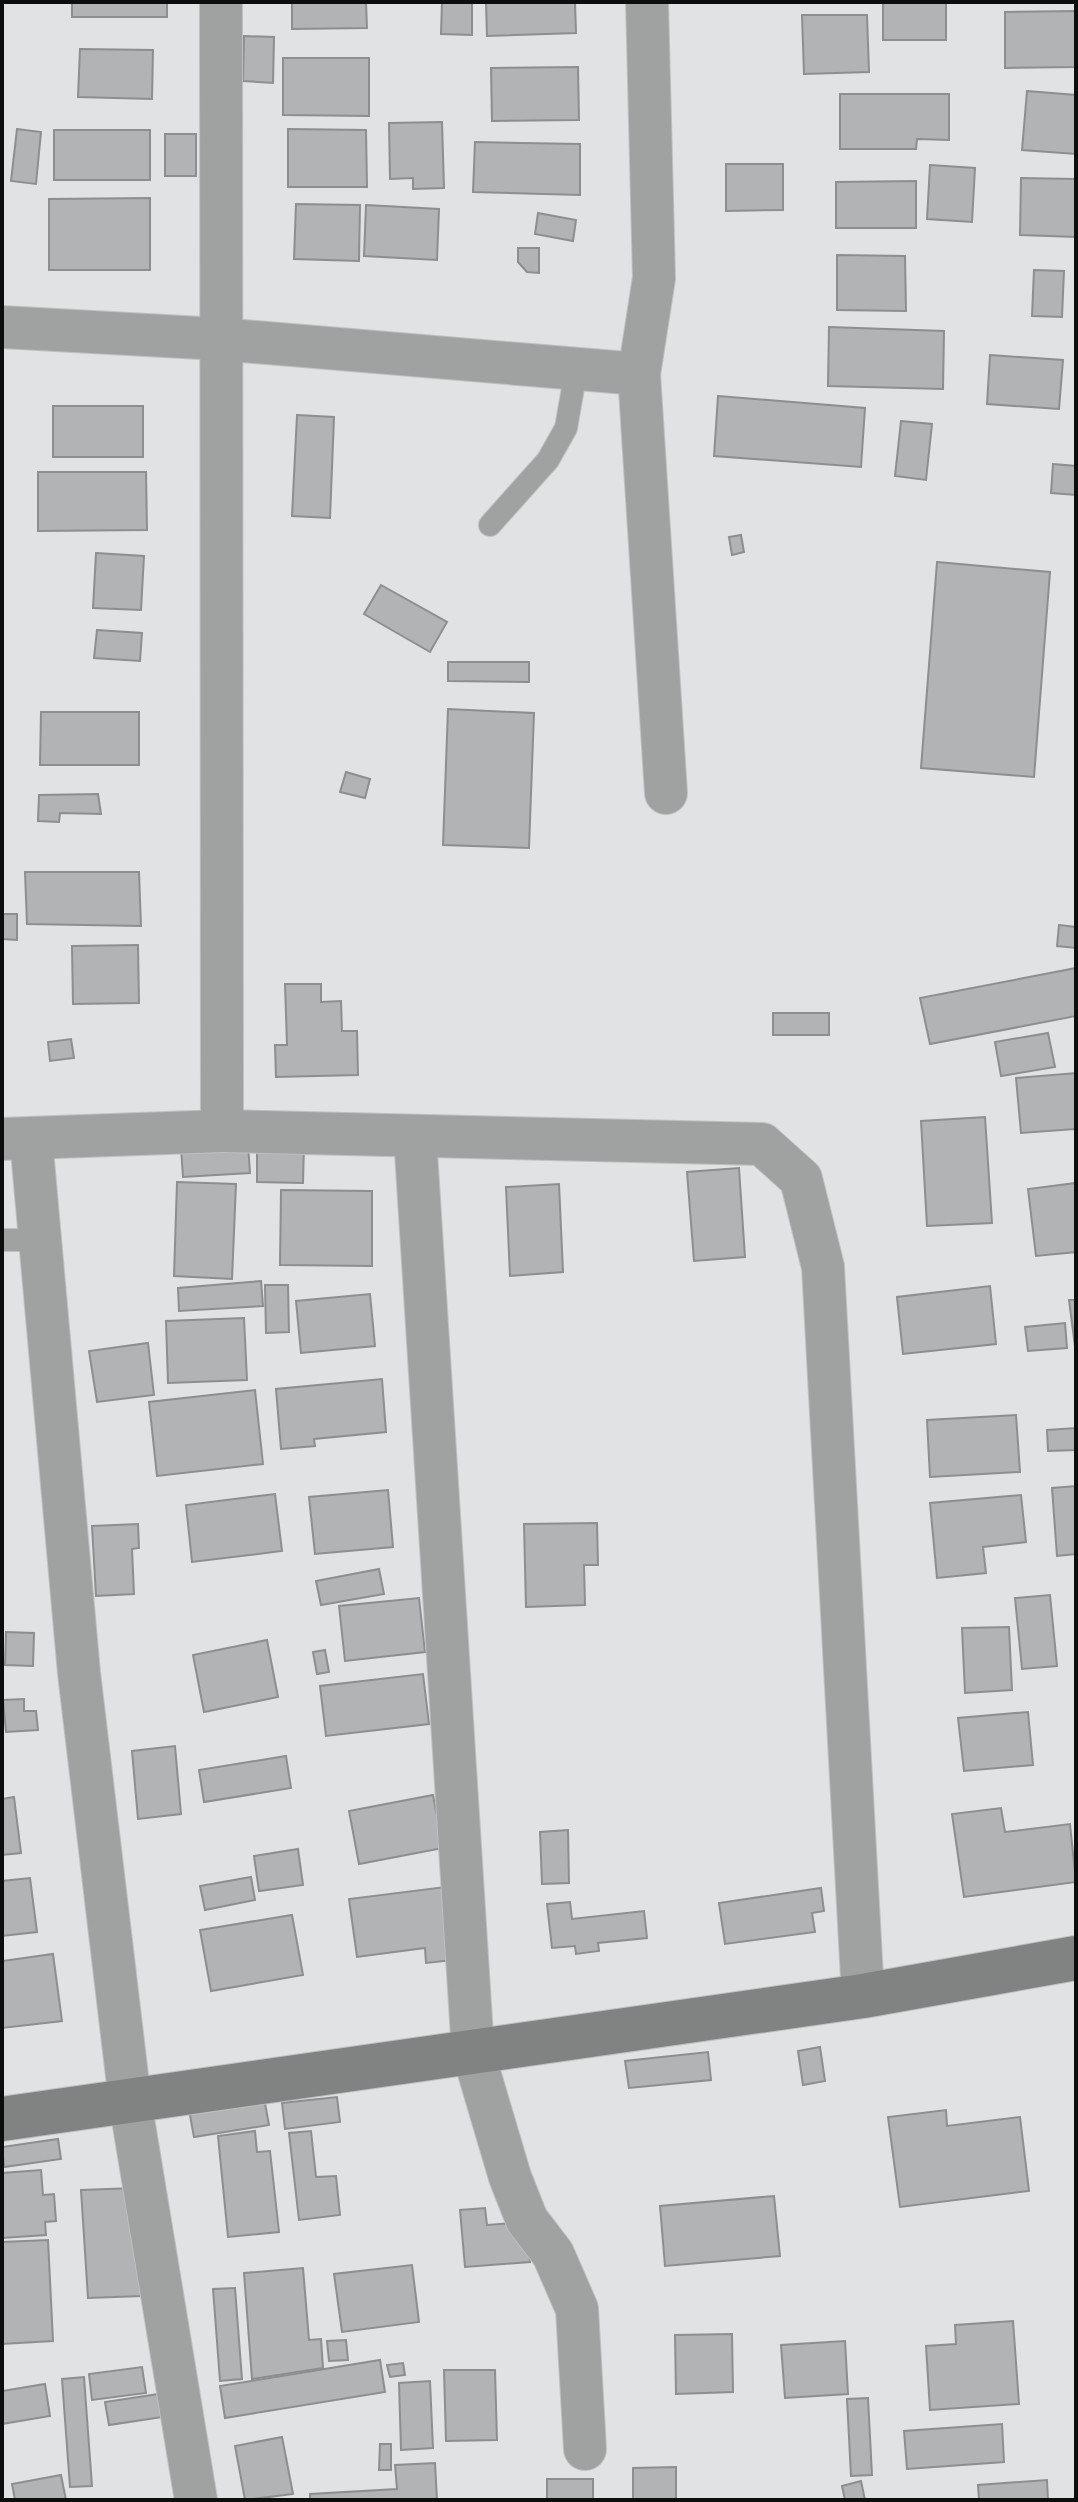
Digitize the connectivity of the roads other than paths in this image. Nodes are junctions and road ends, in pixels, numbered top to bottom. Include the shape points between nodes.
1 (221, 2) edge
2 (647, 2) edge
3 (2, 327) edge
4 (219, 339) junction
5 (576, 371) junction
6 (639, 374) junction
7 (490, 525) dead end
8 (666, 793) dead end
9 (222, 1131) junction
10 (415, 1136) junction
11 (17, 1139) edge
12 (21, 1240) edge
13 (1076, 1958) edge
14 (863, 1996) junction
15 (473, 2052) junction
16 (130, 2101) junction
17 (2, 2119) edge
18 (585, 2449) dead end
19 (196, 2500) edge

1 - 4 street
2 - 6 street via 654,278
3 - 4 street
4 - 5 street
4 - 9 street
5 - 6 street
5 - 7 lane via 560,439
6 - 8 street
9 - 10 street
9 - 11 street
10 - 14 street via 762,1144 801,1179 823,1267
10 - 15 street
11 - 12 street
12 - 16 street
13 - 14 street
14 - 15 street
15 - 16 street
15 - 18 street via 527,2220 553,2254 577,2309
16 - 17 street
16 - 19 street

